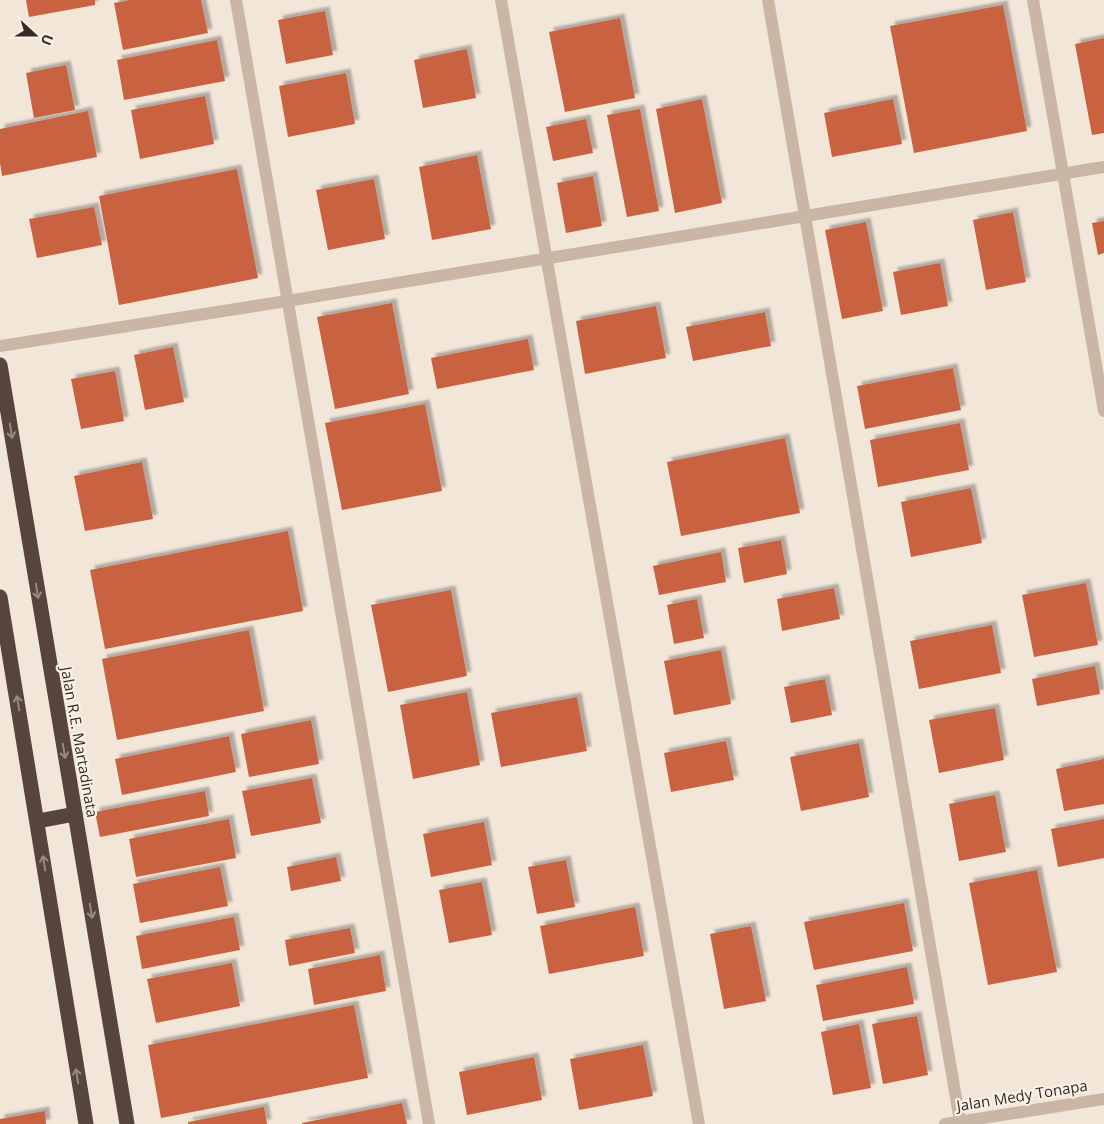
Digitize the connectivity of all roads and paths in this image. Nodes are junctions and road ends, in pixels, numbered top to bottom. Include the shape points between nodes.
1 (236, 0) edge
2 (501, 0) edge
3 (768, 0) edge
4 (1033, 0) edge
5 (1104, 167) edge
6 (1064, 174) junction
7 (805, 217) junction
8 (547, 258) junction
9 (287, 301) junction
10 (0, 346) edge
11 (0, 365) edge
12 (1104, 410) edge
13 (0, 597) edge
14 (75, 814) junction
15 (38, 821) junction
16 (1104, 1099) edge
17 (960, 1121) junction
18 (86, 1124) edge
19 (127, 1124) edge
20 (429, 1124) edge
21 (700, 1124) edge
22 (945, 1124) edge

1 - 9 street
2 - 8 street
3 - 7 street
4 - 6 street
5 - 6 street
6 - 7 street
6 - 12 street
7 - 8 street
7 - 17 street
8 - 9 street
8 - 21 street
9 - 10 street
9 - 20 street
11 -> 14 highway, Jalan R.E. Martadinata
15 -> 13 highway
14 - 15 highway
14 -> 19 highway, Jalan R.E. Martadinata
18 -> 15 highway
16 - 17 street, Jalan Medy Tonapa
17 - 22 street, Jalan Medy Tonapa

